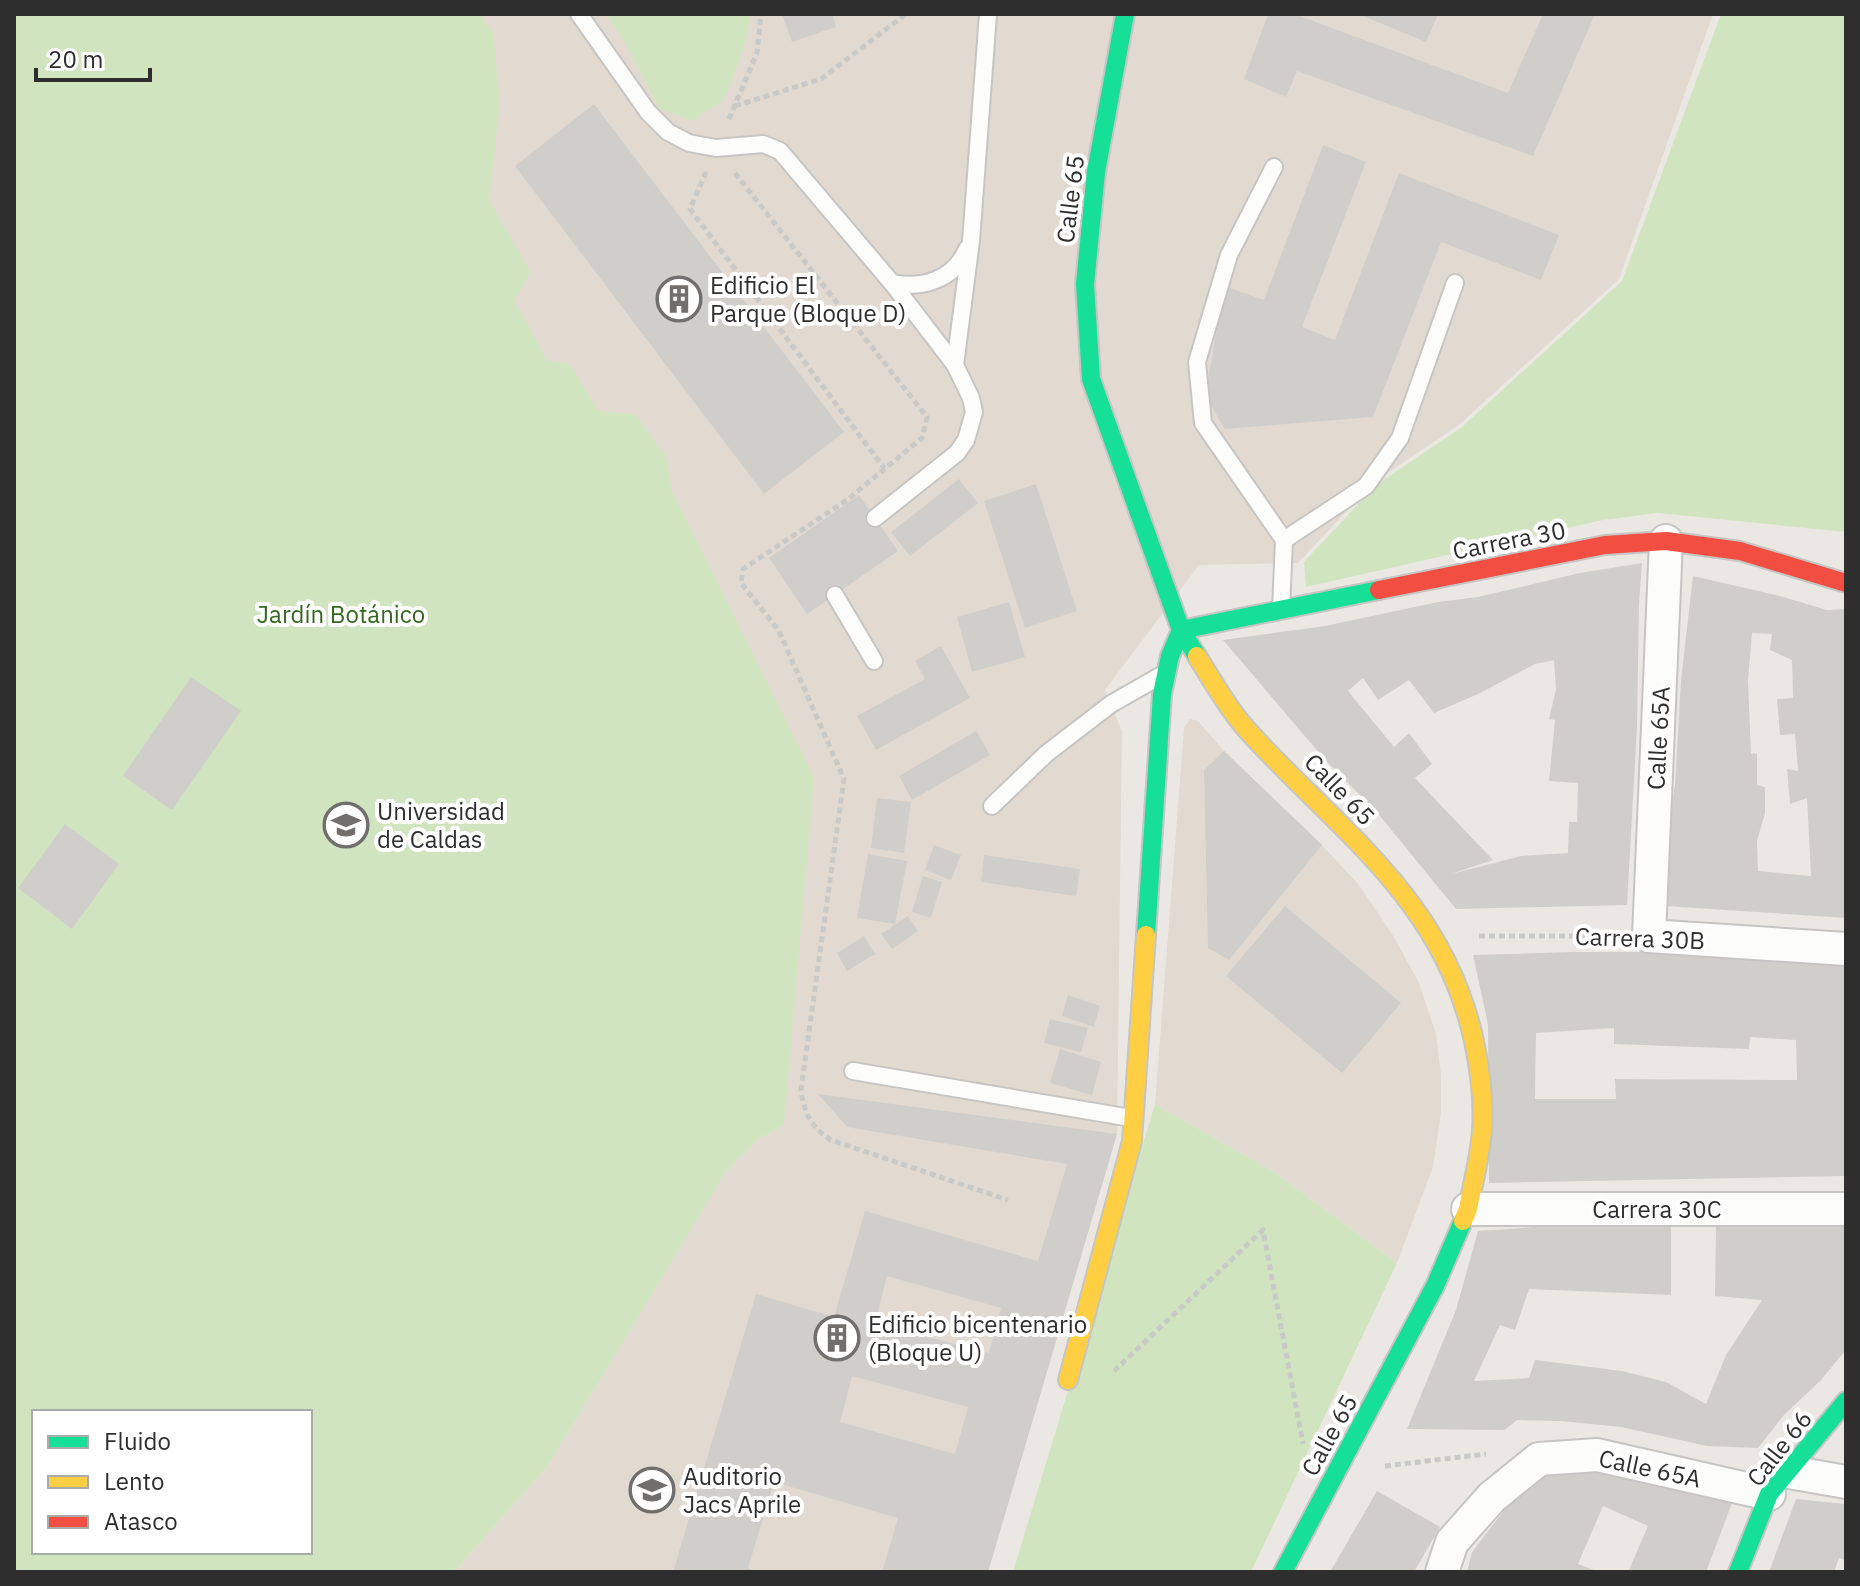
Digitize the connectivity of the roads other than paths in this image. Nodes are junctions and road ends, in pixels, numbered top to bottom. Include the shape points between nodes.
1 (579, 14) edge
2 (988, 14) edge
3 (1125, 14) edge
4 (1274, 167) dead end
5 (971, 241) junction
6 (892, 283) junction
7 (1455, 283) dead end
8 (955, 365) junction
9 (875, 518) dead end
10 (1284, 540) junction
11 (1666, 541) junction
12 (1846, 583) edge
13 (835, 595) dead end
14 (1281, 611) junction
15 (1181, 630) junction
16 (874, 661) dead end
17 (1165, 673) junction
18 (992, 806) dead end
19 (1649, 936) joint
20 (1846, 949) edge
21 (853, 1071) dead end
22 (1135, 1118) junction
23 (1468, 1209) junction
24 (1846, 1209) edge
25 (1068, 1380) road end
26 (1846, 1401) edge
27 (1846, 1482) edge
28 (1779, 1483) junction
29 (1283, 1572) edge
30 (1442, 1572) edge
31 (1738, 1572) edge

1 - 6 lane via 668,132 716,148 763,144 780,151
2 - 5 lane
3 - 15 main road, Calle 65 via 1096,172 1085,284 1091,379
4 - 10 lane via 1229,255 1197,362 1203,423
5 - 6 lane via 954,269 940,279 907,286
5 - 8 lane
6 - 8 lane
7 - 10 lane via 1400,438 1366,486
8 - 9 lane via 974,412 966,440 957,453
10 - 14 lane
11 - 12 main road, Carrera 30 via 1740,551
11 - 14 main road, Carrera 30 via 1605,545
11 - 19 street, Calle 65A
13 - 16 lane
14 - 15 main road, Carrera 30
15 - 17 main road
15 - 23 main road, Calle 65 via 1247,730 1398,887 1451,967 1479,1064 1482,1130
17 - 18 lane via 1111,704 1046,754
17 - 22 main road
19 - 20 street, Carrera 30B
21 - 22 lane
22 - 25 main road
23 - 24 street, Carrera 30C
23 - 29 main road, Calle 65 via 1428,1300
26 - 28 main road, Calle 66
27 - 28 street, Calle 65A
28 - 30 street, Calle 65A via 1597,1455 1539,1459 1492,1497 1452,1542
28 - 31 main road, Calle 66

